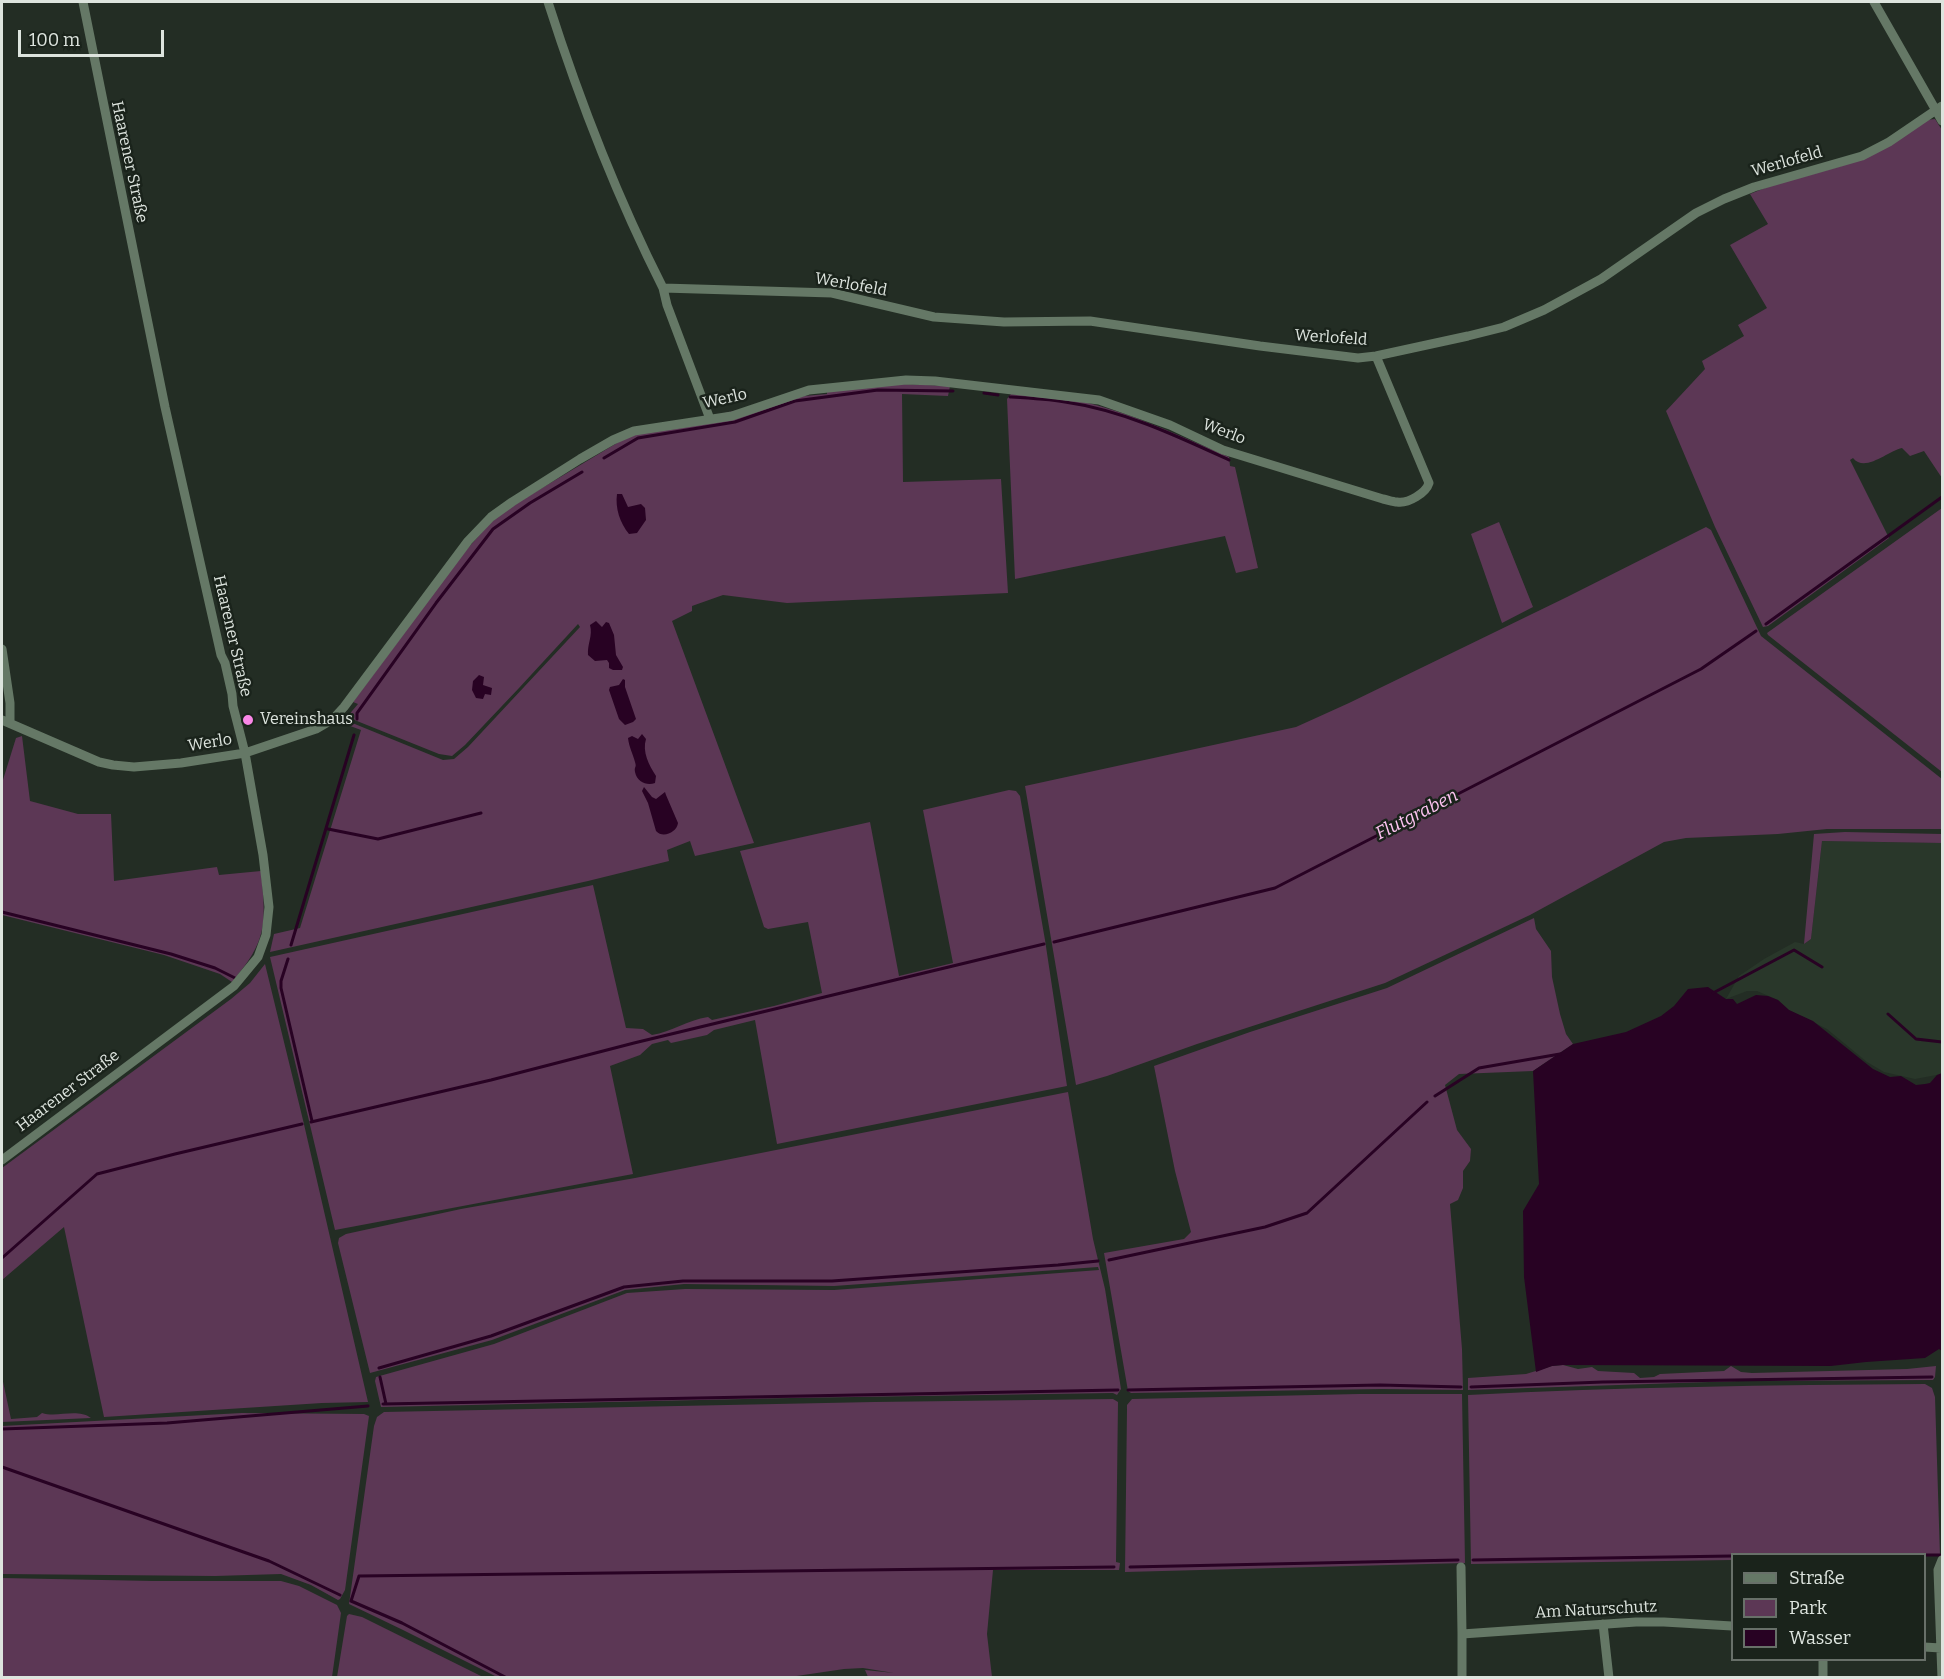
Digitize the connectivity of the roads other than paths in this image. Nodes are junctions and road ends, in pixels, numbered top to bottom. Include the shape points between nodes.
1 (83, 2) edge
2 (548, 2) edge
3 (1874, 2) edge
4 (1939, 107) edge
5 (1942, 121) edge
6 (663, 288) junction
7 (1376, 356) junction
8 (710, 419) junction
9 (2, 649) edge
10 (6, 722) edge
11 (245, 753) junction
12 (2, 1160) edge
13 (1942, 1560) edge
14 (1461, 1567) dead end
15 (1603, 1624) junction
16 (1731, 1626) edge
17 (1462, 1634) junction
18 (1926, 1647) edge
19 (1941, 1648) junction
20 (1823, 1661) edge
21 (1462, 1677) edge
22 (1610, 1677) edge
23 (1823, 1677) edge
24 (1942, 1677) edge

1 - 11 street, Haarener Straße via 165,407
2 - 6 street via 596,138
3 - 4 street
4 - 5 street
4 - 7 street, Werlofeld via 1862,156 1754,186 1696,213 1601,279 1544,310 1486,332
6 - 7 street, Werlofeld via 832,293 934,317 1004,322 1090,321 1260,346
6 - 8 street
7 - 8 street, Werlo via 1429,483 1409,501 1383,499 1223,450 1170,425 1099,400 1048,393 906,380 809,390 732,416
8 - 11 street, Werlo via 624,435 501,510 456,556 333,719 316,729
9 - 10 street via 10,703
10 - 11 street, Werlo via 113,765 181,763
11 - 12 street, Haarener Straße via 268,907 266,935 258,957 234,986
13 - 19 street via 1938,1570
14 - 17 street
15 - 16 street, Am Naturschutz
15 - 17 street, Am Naturschutz
15 - 22 street
17 - 21 street
18 - 19 street
19 - 24 street
20 - 23 street

